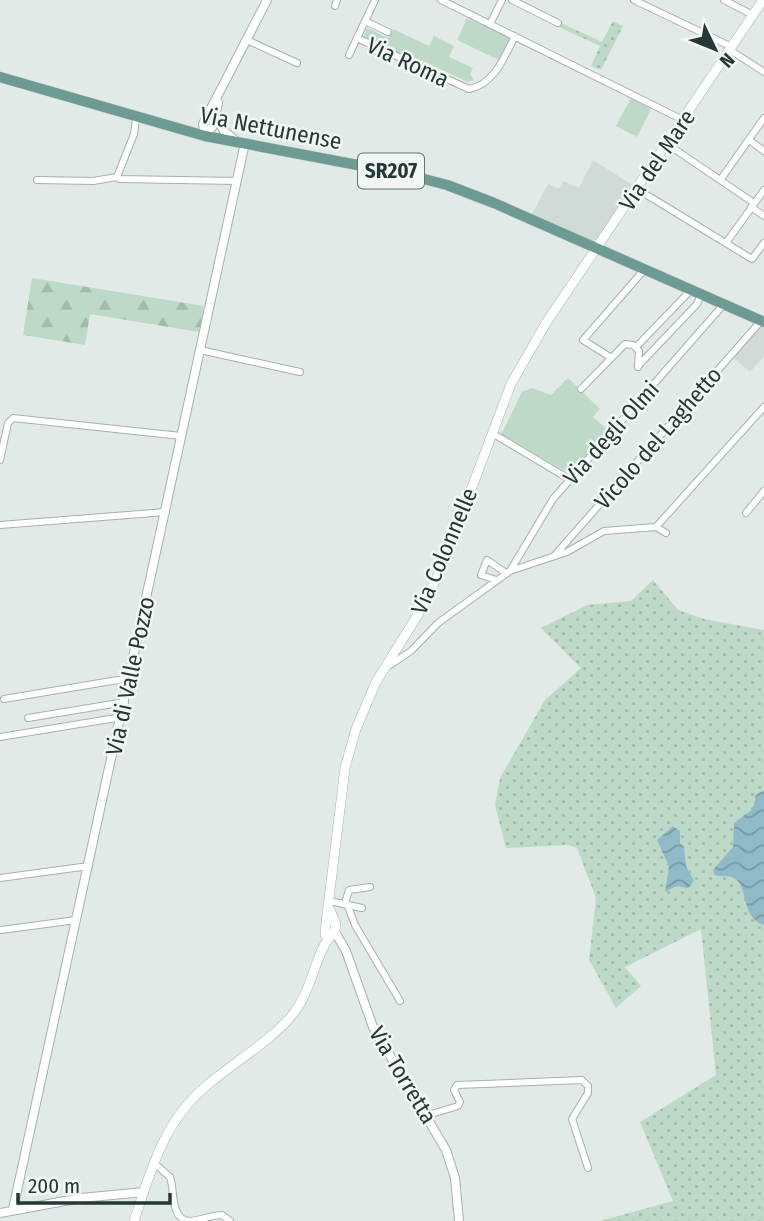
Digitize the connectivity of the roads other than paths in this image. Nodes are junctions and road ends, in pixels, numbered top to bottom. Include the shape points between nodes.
1 (267, 0) edge
2 (375, 0) edge
3 (442, 0) edge
4 (466, 0) edge
5 (502, 0) edge
6 (512, 0) edge
7 (634, 0) edge
8 (724, 0) edge
9 (763, 0) edge
10 (462, 9) junction
11 (754, 15) junction
12 (365, 22) junction
13 (558, 23) dead end
14 (490, 24) junction
15 (388, 32) dead end
16 (515, 36) junction
17 (357, 38) junction
18 (247, 40) junction
19 (731, 48) junction
20 (349, 55) dead end
21 (297, 63) dead end
22 (764, 72) edge
23 (0, 77) edge
24 (212, 116) junction
25 (136, 118) junction
26 (764, 118) edge
27 (683, 120) junction
28 (181, 130) junction
29 (205, 136) junction
30 (749, 140) junction
31 (241, 143) junction
32 (667, 144) junction
33 (764, 151) edge
34 (120, 179) dead end
35 (721, 179) junction
36 (37, 180) dead end
37 (237, 180) junction
38 (637, 189) junction
39 (764, 190) edge
40 (753, 205) junction
41 (764, 216) edge
42 (726, 243) junction
43 (764, 243) edge
44 (595, 249) junction
45 (644, 270) junction
46 (696, 292) junction
47 (724, 304) junction
48 (763, 322) edge
49 (636, 347) junction
50 (200, 350) junction
51 (610, 357) junction
52 (300, 372) dead end
53 (581, 389) dead end
54 (764, 407) edge
55 (492, 433) junction
56 (181, 436) junction
57 (0, 460) edge
58 (569, 479) junction
59 (764, 491) edge
60 (166, 512) junction
61 (746, 513) dead end
62 (0, 525) edge
63 (656, 527) junction
64 (666, 533) dead end
65 (555, 555) junction
66 (508, 572) junction
67 (496, 580) junction
68 (383, 670) junction
69 (130, 678) junction
70 (4, 699) dead end
71 (125, 702) junction
72 (122, 717) junction
73 (28, 718) dead end
74 (0, 737) edge
75 (89, 866) junction
76 (0, 878) edge
77 (370, 887) dead end
78 (346, 903) junction
79 (330, 904) junction
80 (362, 908) dead end
81 (76, 920) junction
82 (1, 930) edge
83 (330, 932) junction
84 (400, 1002) dead end
85 (428, 1115) junction
86 (154, 1163) junction
87 (588, 1168) dead end
88 (144, 1192) junction
89 (13, 1209) junction
90 (0, 1213) edge
91 (134, 1221) edge
92 (230, 1221) edge
93 (459, 1221) edge

1 - 18 street
2 - 12 street, Via Roma
3 - 10 street
4 - 10 street
5 - 14 street
6 - 13 street
7 - 19 street
8 - 11 street
9 - 11 main road, Via del Mare
10 - 14 street
11 - 19 main road, Via del Mare
12 - 15 street
12 - 17 street, Via Roma
14 - 16 street
16 - 17 street, Via Roma via 493,74 471,89
16 - 27 street
17 - 20 street, Via Roma
18 - 21 street
18 - 24 street
19 - 22 street
19 - 27 main road, Via del Mare
23 - 25 main road, Via Nettunense / SR207
24 - 28 street
24 - 29 street via 203,126
24 - 31 street
25 - 28 main road, Via Nettunense / SR207
25 - 36 street via 115,178
26 - 30 street
27 - 32 main road, Via del Mare
28 - 29 main road, Via Nettunense / SR207
29 - 31 main road, Via Nettunense / SR207
30 - 33 street
30 - 35 street
31 - 37 street, Via di Valle Pozzo
31 - 44 main road, Via Nettunense / SR207 via 434,181
32 - 35 street
32 - 38 main road, Via del Mare
34 - 37 street
35 - 40 street
37 - 50 street, Via di Valle Pozzo
38 - 42 street
38 - 44 main road, Via del Mare
39 - 40 street
40 - 41 street
40 - 42 street
42 - 43 street via 752,259
44 - 45 main road, Via Nettunense / SR207
44 - 55 main road, Via Colonnelle via 520,367
45 - 46 main road, Via Nettunense / SR207
45 - 51 street via 583,340
46 - 47 main road, Via Nettunense / SR207
46 - 49 street
46 - 49 street via 697,304 638,367 641,356
47 - 48 main road, Via Nettunense / SR207
47 - 58 street, Via degli Olmi
48 - 65 street, Vicolo del Laghetto
49 - 51 street via 625,344
50 - 52 street
50 - 56 street, Via di Valle Pozzo
51 - 53 street
54 - 63 street
55 - 58 street
55 - 68 main road, Via Colonnelle via 432,591
56 - 57 street via 13,418
56 - 60 street, Via di Valle Pozzo
58 - 66 street, Via degli Olmi
59 - 61 street
60 - 62 street
60 - 69 street, Via di Valle Pozzo
63 - 64 street
63 - 65 street, Vicolo del Laghetto via 604,531
65 - 66 street, Vicolo del Laghetto
66 - 67 street, Vicolo del Laghetto
66 - 67 street via 487,560 481,575
67 - 68 street, Vicolo del Laghetto
68 - 79 main road, Via Colonnelle via 346,760
69 - 70 street
69 - 71 street, Via di Valle Pozzo
71 - 72 street, Via di Valle Pozzo
71 - 73 street
72 - 74 street
72 - 75 street, Via di Valle Pozzo
75 - 76 street
75 - 81 street, Via di Valle Pozzo
77 - 78 street via 349,890
78 - 79 street
78 - 80 street
78 - 84 street
79 - 83 main road, Via Colonnelle
81 - 82 street
81 - 89 street, Via di Valle Pozzo
83 - 85 street, Via Torretta via 346,951 370,1020
83 - 86 main road, Via Colonnelle via 295,1012 192,1098 167,1131
85 - 87 street via 460,1105 454,1090 457,1085 582,1080 588,1093 572,1119
85 - 93 street, Via Torretta via 453,1167
86 - 88 main road, Via Colonnelle
86 - 92 street via 170,1177 182,1218 190,1221 220,1215
88 - 89 street
88 - 91 main road, Via Colonnelle
89 - 90 street

